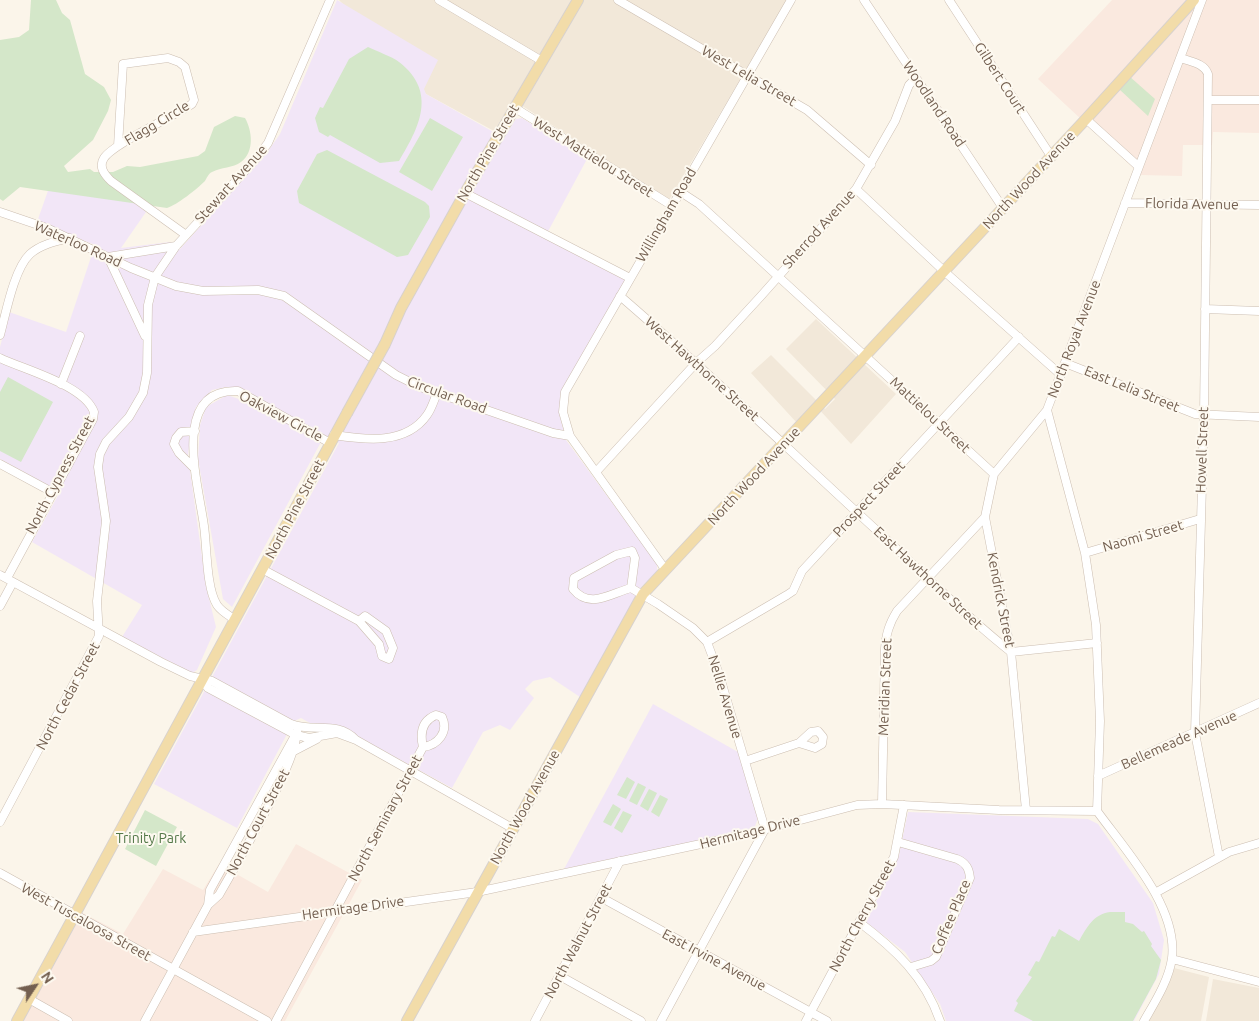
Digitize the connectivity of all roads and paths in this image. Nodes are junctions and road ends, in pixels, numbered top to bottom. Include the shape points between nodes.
1 (330, 0) edge
2 (439, 0) edge
3 (578, 0) edge
4 (618, 0) edge
5 (792, 0) edge
6 (864, 0) edge
7 (1194, 0) edge
8 (1202, 0) edge
9 (953, 2) edge
10 (1178, 16) junction
11 (1192, 25) junction
12 (1181, 58) junction
13 (542, 61) junction
14 (747, 75) junction
15 (916, 78) junction
16 (1208, 100) junction
17 (1259, 100) edge
18 (514, 108) junction
19 (1086, 119) junction
20 (118, 146) junction
21 (1051, 156) junction
22 (871, 165) junction
23 (1138, 166) junction
24 (856, 189) junction
25 (679, 191) junction
26 (465, 193) junction
27 (1125, 203) junction
28 (1205, 204) junction
29 (671, 205) junction
30 (1259, 205) edge
31 (1003, 208) junction
32 (0, 212) edge
33 (186, 235) junction
34 (71, 238) junction
35 (176, 246) junction
36 (108, 257) junction
37 (944, 272) junction
38 (777, 276) junction
39 (155, 277) junction
40 (630, 278) junction
41 (620, 296) junction
42 (1205, 309) junction
43 (1259, 311) edge
44 (0, 335) edge
45 (80, 336) dead end
46 (1019, 337) junction
47 (146, 340) junction
48 (866, 356) junction
49 (0, 358) edge
50 (696, 363) junction
51 (1065, 363) junction
52 (1060, 375) junction
53 (61, 384) junction
54 (437, 393) junction
55 (1047, 410) junction
56 (1204, 415) junction
57 (1259, 417) edge
58 (939, 424) junction
59 (195, 431) junction
60 (570, 436) junction
61 (332, 439) junction
62 (784, 444) junction
63 (0, 464) edge
64 (193, 467) junction
65 (596, 472) junction
66 (994, 474) junction
67 (52, 492) junction
68 (856, 513) junction
69 (985, 517) junction
70 (1200, 519) junction
71 (1085, 553) junction
72 (262, 569) junction
73 (665, 569) junction
74 (7, 578) edge
75 (928, 579) junction
76 (631, 588) junction
77 (643, 594) junction
78 (0, 606) edge
79 (234, 619) junction
80 (362, 619) junction
81 (100, 629) junction
82 (707, 642) junction
83 (1097, 643) junction
84 (1011, 652) junction
85 (202, 680) junction
86 (1259, 703) edge
87 (298, 731) junction
88 (1195, 733) junction
89 (320, 737) junction
90 (356, 740) junction
91 (799, 743) dead end
92 (424, 747) dead end
93 (294, 752) junction
94 (744, 761) junction
95 (411, 771) junction
96 (272, 775) junction
97 (1098, 776) junction
98 (281, 780) junction
99 (882, 804) junction
100 (904, 805) junction
101 (1026, 810) junction
102 (1097, 811) junction
103 (0, 822) edge
104 (512, 828) junction
105 (765, 828) junction
106 (898, 842) junction
107 (1259, 843) edge
108 (1219, 857) junction
109 (620, 861) junction
110 (0, 873) edge
111 (477, 892) junction
112 (1155, 892) junction
113 (602, 898) junction
114 (208, 905) junction
115 (336, 911) junction
116 (74, 915) junction
117 (859, 922) junction
118 (194, 932) junction
119 (697, 952) junction
120 (1172, 960) junction
121 (911, 967) junction
122 (172, 970) junction
123 (560, 976) junction
124 (1259, 982) edge
125 (29, 999) junction
126 (810, 1012) junction
127 (17, 1021) edge
128 (68, 1021) edge
129 (145, 1021) edge
130 (267, 1021) edge
131 (276, 1021) edge
132 (407, 1021) edge
133 (535, 1021) edge
134 (641, 1021) edge
135 (661, 1021) edge
136 (806, 1021) edge
137 (827, 1021) edge
138 (940, 1021) edge
139 (1144, 1021) edge

1 - 33 street, Stewart Avenue via 268,143
2 - 13 street
3 - 13 main road, North Pine Street
4 - 14 street, West Lelia Street
5 - 14 street, Willingham Road
6 - 15 street, Woodland Road
7 - 10 main road, North Wood Avenue
8 - 11 street, North Royal Avenue
9 - 21 street, Gilbert Court
10 - 11 street via 1188,18
10 - 19 main road, North Wood Avenue
11 - 12 street, North Royal Avenue
12 - 16 street, Howell Street via 1206,68
12 - 23 street, North Royal Avenue
13 - 18 main road, North Pine Street
14 - 22 street, West Lelia Street via 806,110
14 - 25 street, Willingham Road
15 - 22 street, Sherrod Avenue via 909,85 895,121
15 - 31 street, Woodland Road
16 - 17 street
16 - 28 street, Howell Street
18 - 26 main road, North Pine Street
18 - 29 street, West Mattielou Street
19 - 21 main road, North Wood Avenue
19 - 23 street
20 - 20 street, Flagg Circle via 192,104 194,100 188,76 179,62 168,58 123,64
20 - 33 street, Flagg Circle via 104,158 101,166 104,174
21 - 31 main road, North Wood Avenue
22 - 24 street, Sherrod Avenue
23 - 27 street, North Royal Avenue
24 - 37 street
24 - 38 street, Sherrod Avenue
25 - 29 street, Willingham Road
25 - 38 street via 699,204
26 - 40 street
26 - 61 main road, North Pine Street, bridge
27 - 28 street, Florida Avenue
27 - 51 street, North Royal Avenue
28 - 30 street, Florida Avenue
28 - 42 street, Howell Street
29 - 40 street, Willingham Road
31 - 37 main road, North Wood Avenue
32 - 34 street, Waterloo Road
33 - 35 street, Stewart Avenue
34 - 36 street, Waterloo Road
34 - 44 street via 55,241 30,254 17,278
35 - 36 street
35 - 39 street, Stewart Avenue
36 - 39 street, Waterloo Road
36 - 47 street
37 - 46 street
37 - 48 main road, North Wood Avenue
38 - 48 street
38 - 50 street, Sherrod Avenue
39 - 47 street, North Cedar Street via 148,305
39 - 54 street, Circular Road via 189,290 258,290 284,296 396,375
40 - 41 street, Willingham Road
41 - 50 street, West Hawthorne Street
41 - 60 street, Willingham Road via 565,392 563,412
42 - 43 street
42 - 56 street, Howell Street
45 - 53 street
46 - 52 street
46 - 58 street, Prospect Street
47 - 81 street, North Cedar Street via 147,373 143,393 100,454 98,467 106,521 97,601
48 - 58 street, Mattielou Street
48 - 62 main road, North Wood Avenue
49 - 53 street
50 - 62 street, West Hawthorne Street
50 - 65 street, Sherrod Avenue
51 - 52 street, North Royal Avenue
51 - 56 street, East Lelia Street
52 - 55 street, North Royal Avenue
53 - 67 street, North Cypress Street via 87,400 94,412
54 - 60 street, Circular Road via 552,433
54 - 61 street via 427,415 401,435
55 - 66 street, Kendrick Street
55 - 71 street, North Royal Avenue
56 - 57 street, East Lelia Street
56 - 70 street, Howell Street
58 - 66 street, Mattielou Street
58 - 68 street, Prospect Street
59 - 61 street, Oakview Circle via 202,406 224,390 238,391
59 - 64 street, Oakview Circle
59 - 64 street via 181,432 174,444
60 - 65 street
61 - 72 main road, North Pine Street
62 - 68 street, East Hawthorne Street
62 - 73 main road, North Wood Avenue
63 - 67 street
64 - 79 street, Oakview Circle via 216,604
65 - 73 street
66 - 69 street, Kendrick Street
67 - 74 street, North Cypress Street
68 - 75 street, East Hawthorne Street
68 - 82 street, Prospect Street via 802,571 793,591
69 - 75 street, Meridian Street
69 - 84 street, Kendrick Street
70 - 71 street, Naomi Street
70 - 88 street, Howell Street
71 - 83 street, North Royal Avenue
72 - 79 main road, North Pine Street
72 - 80 street
73 - 77 main road, North Wood Avenue
74 - 78 street, North Cypress Street
74 - 81 street
75 - 84 street, East Hawthorne Street
75 - 99 street, Meridian Street via 897,611 886,636
76 - 76 street via 635,558 632,551 616,555 572,582 577,594 594,600
76 - 77 street, Nellie Avenue
77 - 82 street, Nellie Avenue via 693,628
77 - 104 main road, North Wood Avenue
79 - 85 main road, North Pine Street
80 - 80 street via 379,644 382,656 389,659 393,648 386,631
81 - 85 street via 182,673
81 - 103 street, North Cedar Street via 100,636
82 - 94 street, Nellie Avenue
83 - 84 street
83 - 97 street, North Royal Avenue
84 - 101 street, Kendrick Street
85 - 87 street via 208,688
85 - 116 main road, North Pine Street
86 - 88 street, Bellemeade Avenue
87 - 89 street via 309,738
87 - 90 street via 338,728
87 - 93 street, North Court Street
87 - 96 street, North Court Street
88 - 97 street, Bellemeade Avenue
88 - 108 street, Howell Street
89 - 90 street via 337,733
89 - 93 street
90 - 95 street
91 - 94 street
92 - 95 street, North Seminary Street
93 - 98 street, North Court Street
94 - 105 street, Nellie Avenue
95 - 104 street
95 - 115 street, North Seminary Street
96 - 98 street
96 - 114 street, North Court Street via 210,890
97 - 102 street, North Royal Avenue
98 - 114 street, North Court Street via 219,895
99 - 100 street, Hermitage Drive
99 - 105 street, Hermitage Drive via 837,809
100 - 101 street, Hermitage Drive
100 - 106 street, North Cherry Street
101 - 102 street, Hermitage Drive
102 - 112 street
104 - 111 main road, North Wood Avenue
105 - 109 street, Hermitage Drive
105 - 119 street
106 - 117 street, North Cherry Street via 894,857
106 - 121 street, Coffee Place via 965,863 970,878 936,957
107 - 108 street
108 - 112 street
109 - 111 street, Hermitage Drive
109 - 113 street, North Walnut Street
110 - 116 street, West Tuscaloosa Street
111 - 115 street, Hermitage Drive
111 - 132 main road, North Wood Avenue
112 - 120 street via 1171,928
113 - 119 street, East Irvine Avenue
113 - 123 street, North Walnut Street
114 - 118 street, North Court Street
115 - 118 street, Hermitage Drive
115 - 131 street, North Seminary Street
116 - 122 street, West Tuscaloosa Street
116 - 125 main road, North Pine Street
117 - 121 street
117 - 126 street, North Cherry Street
118 - 122 street, North Court Street
119 - 126 street, East Irvine Avenue
119 - 135 street
120 - 124 street
120 - 139 street via 1165,982
121 - 138 street
122 - 129 street, North Court Street
122 - 130 street, West Tuscaloosa Street
123 - 133 street, North Walnut Street
123 - 134 street
125 - 127 main road, North Pine Street
125 - 128 street
126 - 136 street, North Cherry Street
126 - 137 street, East Irvine Avenue

